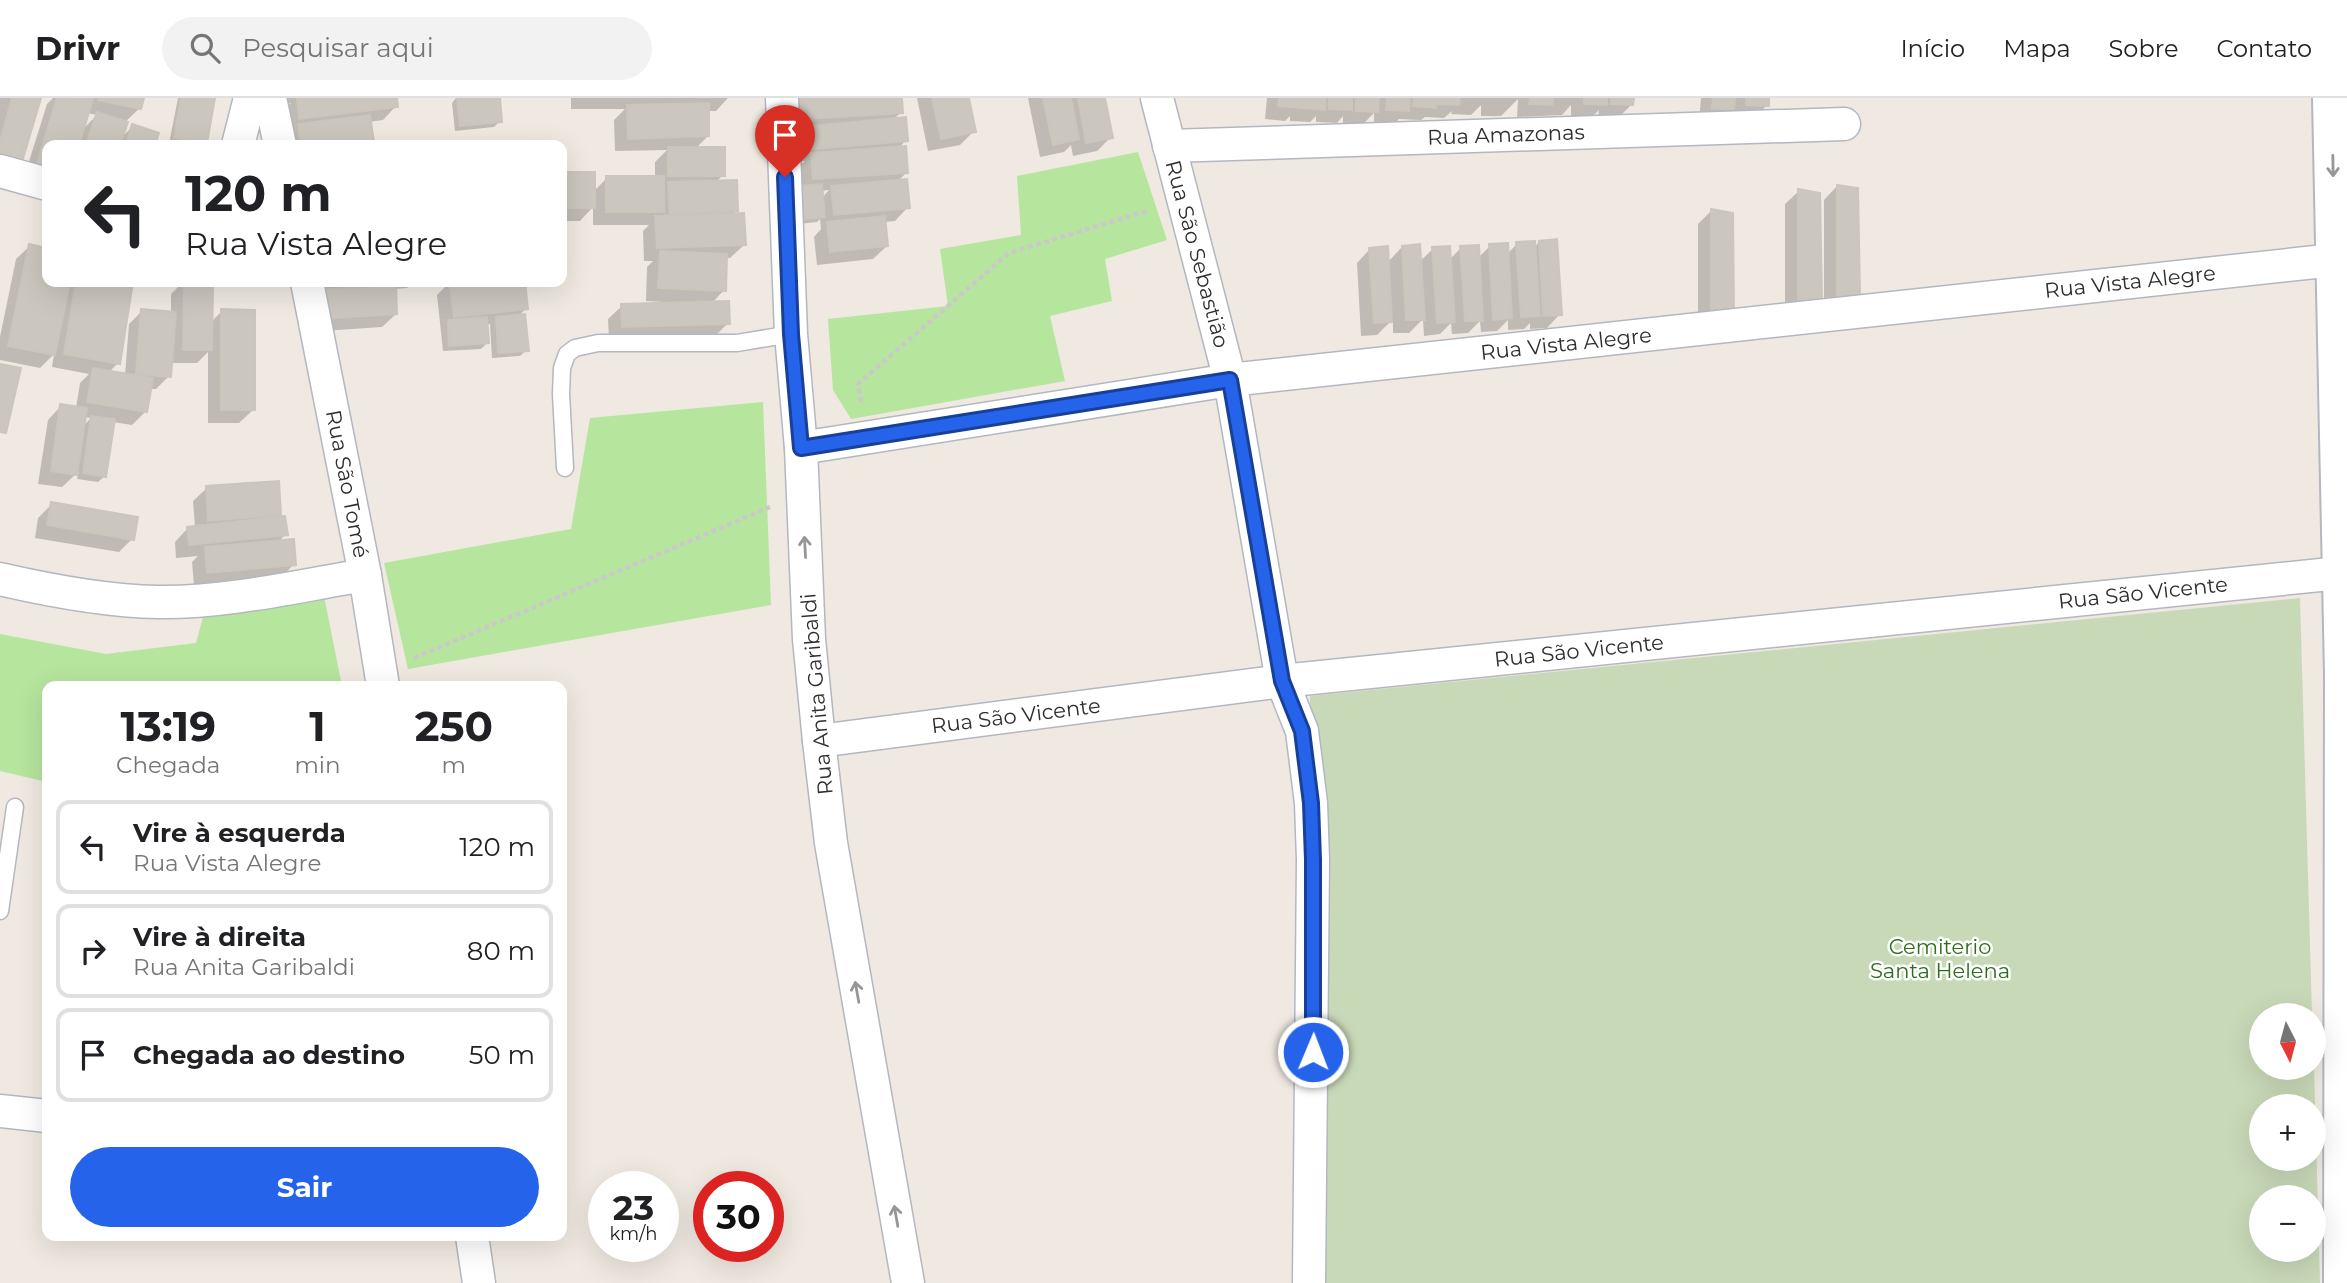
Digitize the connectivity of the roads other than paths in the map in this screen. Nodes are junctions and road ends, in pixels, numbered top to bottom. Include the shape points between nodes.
1 (250, 98) edge
2 (270, 98) edge
3 (782, 98) edge
4 (1157, 98) edge
5 (2332, 98) edge
6 (1844, 124) dead end
7 (239, 140) edge
8 (278, 140) edge
9 (1169, 146) junction
10 (0, 171) edge
11 (42, 183) edge
12 (2334, 260) junction
13 (308, 287) edge
14 (791, 334) junction
15 (1230, 380) junction
16 (801, 448) junction
17 (565, 468) dead end
18 (2340, 573) junction
19 (365, 575) junction
20 (0, 579) edge
21 (382, 679) edge
22 (1282, 681) junction
23 (2345, 685) edge
24 (819, 741) junction
25 (15, 807) dead end
26 (0, 911) edge
27 (0, 1111) edge
28 (42, 1115) edge
29 (473, 1241) edge
30 (480, 1283) edge
31 (908, 1283) edge
32 (1309, 1283) edge
33 (2343, 1283) edge

1 - 7 street
2 - 8 street
3 - 14 street, Rua Anita Garibaldi
4 - 9 street, Rua São Sebastião
5 -> 12 street
6 - 9 street, Rua Amazonas
9 - 15 street, Rua São Sebastião
10 - 11 street
12 - 15 street, Rua Vista Alegre
12 - 18 street
13 - 19 street, Rua São Tomé
14 - 16 street, Rua Anita Garibaldi
14 - 17 lane via 737,343 598,343 575,348 562,368
15 - 16 street, Rua Vista Alegre
15 - 22 street, Rua São Sebastião
24 -> 16 street, Rua Anita Garibaldi via 809,639
18 - 22 street, Rua São Vicente
18 - 23 street
19 - 20 street via 235,597 162,602 110,600
19 - 21 street, Rua São Tomé
22 - 24 street, Rua São Vicente
22 - 32 street, Rua São Sebastião via 1302,731 1311,803
23 - 33 street
31 -> 24 street, Rua Anita Garibaldi via 831,844
25 - 26 lane
27 - 28 street
29 - 30 street

